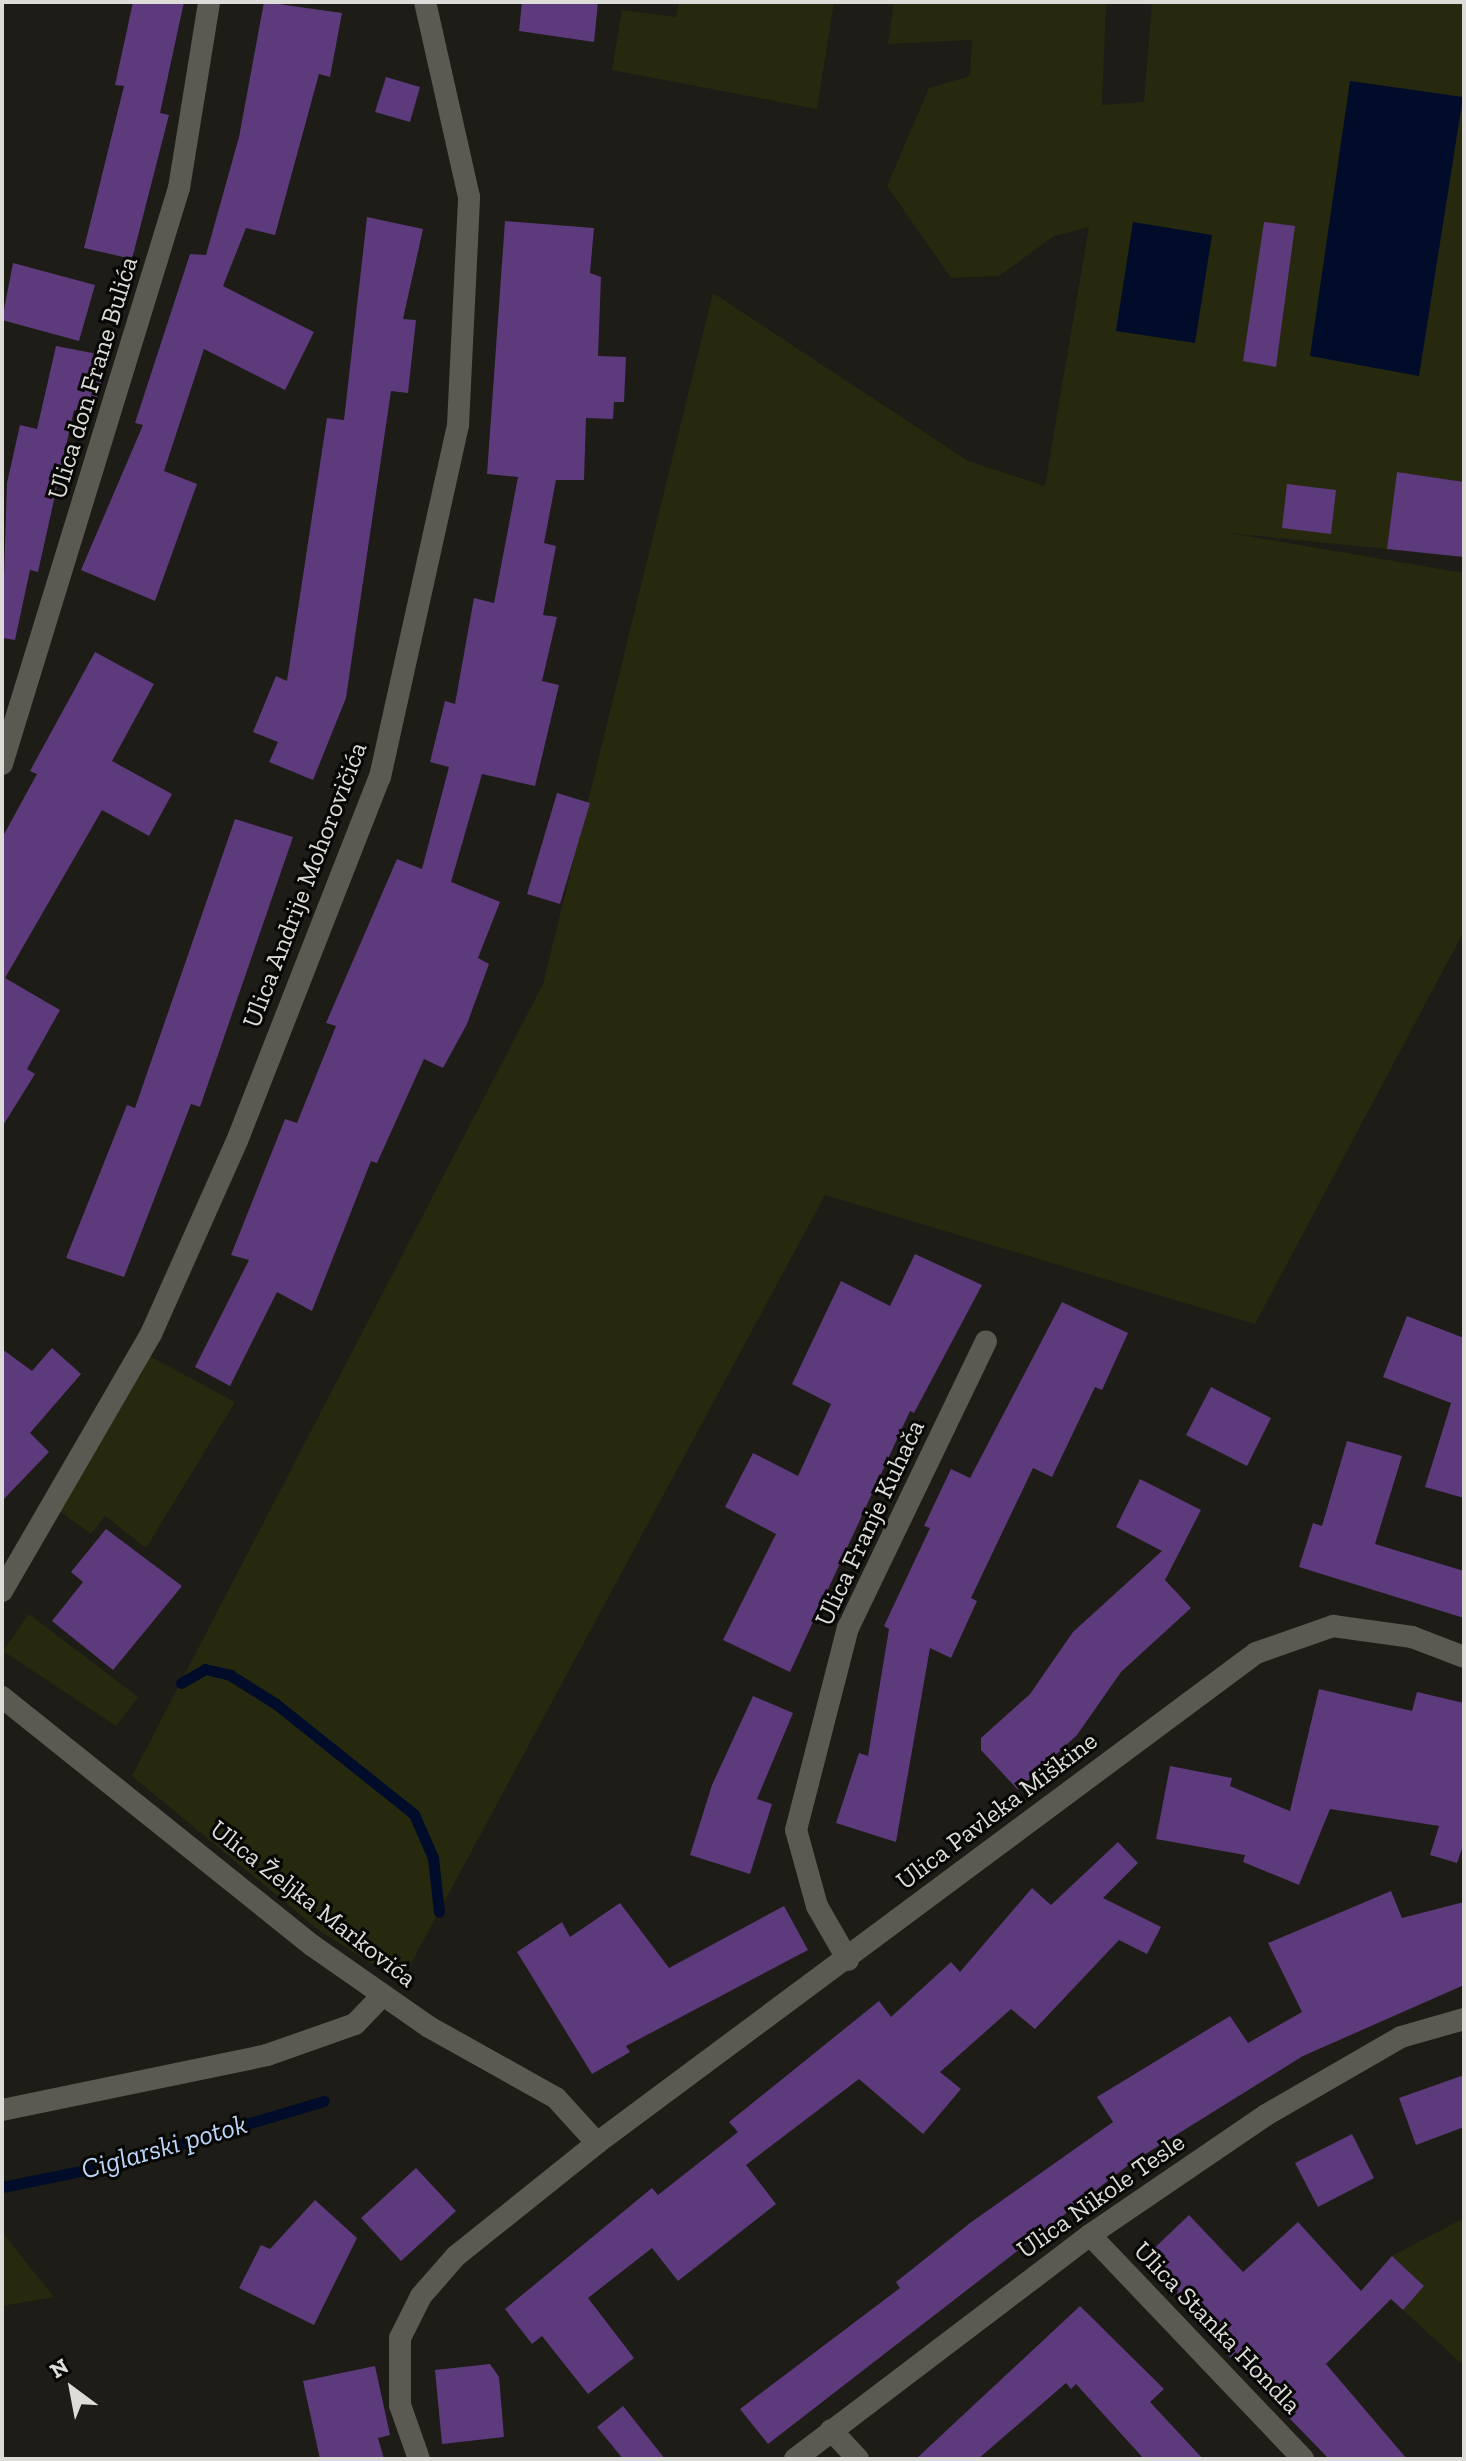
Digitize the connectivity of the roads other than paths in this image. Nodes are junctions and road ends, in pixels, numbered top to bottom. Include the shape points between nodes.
1 (209, 2) edge
2 (425, 2) edge
3 (2, 764) edge
4 (986, 1341) dead end
5 (2, 1591) edge
6 (1464, 1657) edge
7 (2, 1697) edge
8 (848, 1960) junction
9 (383, 1995) junction
10 (1464, 2019) edge
11 (2, 2110) edge
12 (597, 2143) junction
13 (1090, 2235) junction
14 (831, 2430) junction
15 (419, 2459) edge
16 (795, 2459) edge
17 (858, 2459) edge
18 (1303, 2459) edge

1 - 3 street, Ulica don Frane Bulića via 179,188
2 - 5 street, Ulica Andrije Mohorovičića via 469,197 458,425 380,777 237,1141 151,1334
4 - 8 street, Ulica Franje Kuhača via 848,1628 796,1830 817,1906
6 - 8 street, Ulica Pavleka Miškine via 1412,1637 1333,1626 1256,1653
7 - 9 street, Ulica Željka Markovića
8 - 12 street, Ulica Pavleka Miškine
9 - 11 street via 355,2024 267,2055
9 - 12 street, Ulica Željka Markovića via 556,2098
10 - 13 street, Ulica Nikole Tesle via 1401,2037 1279,2107
12 - 15 street, Ulica Pavleka Miškine via 456,2256 421,2296 400,2338 400,2405
13 - 14 street, Ulica Nikole Tesle
13 - 18 street, Ulica Stanka Hondla
14 - 16 street, Ulica Nikole Tesle
14 - 17 street

